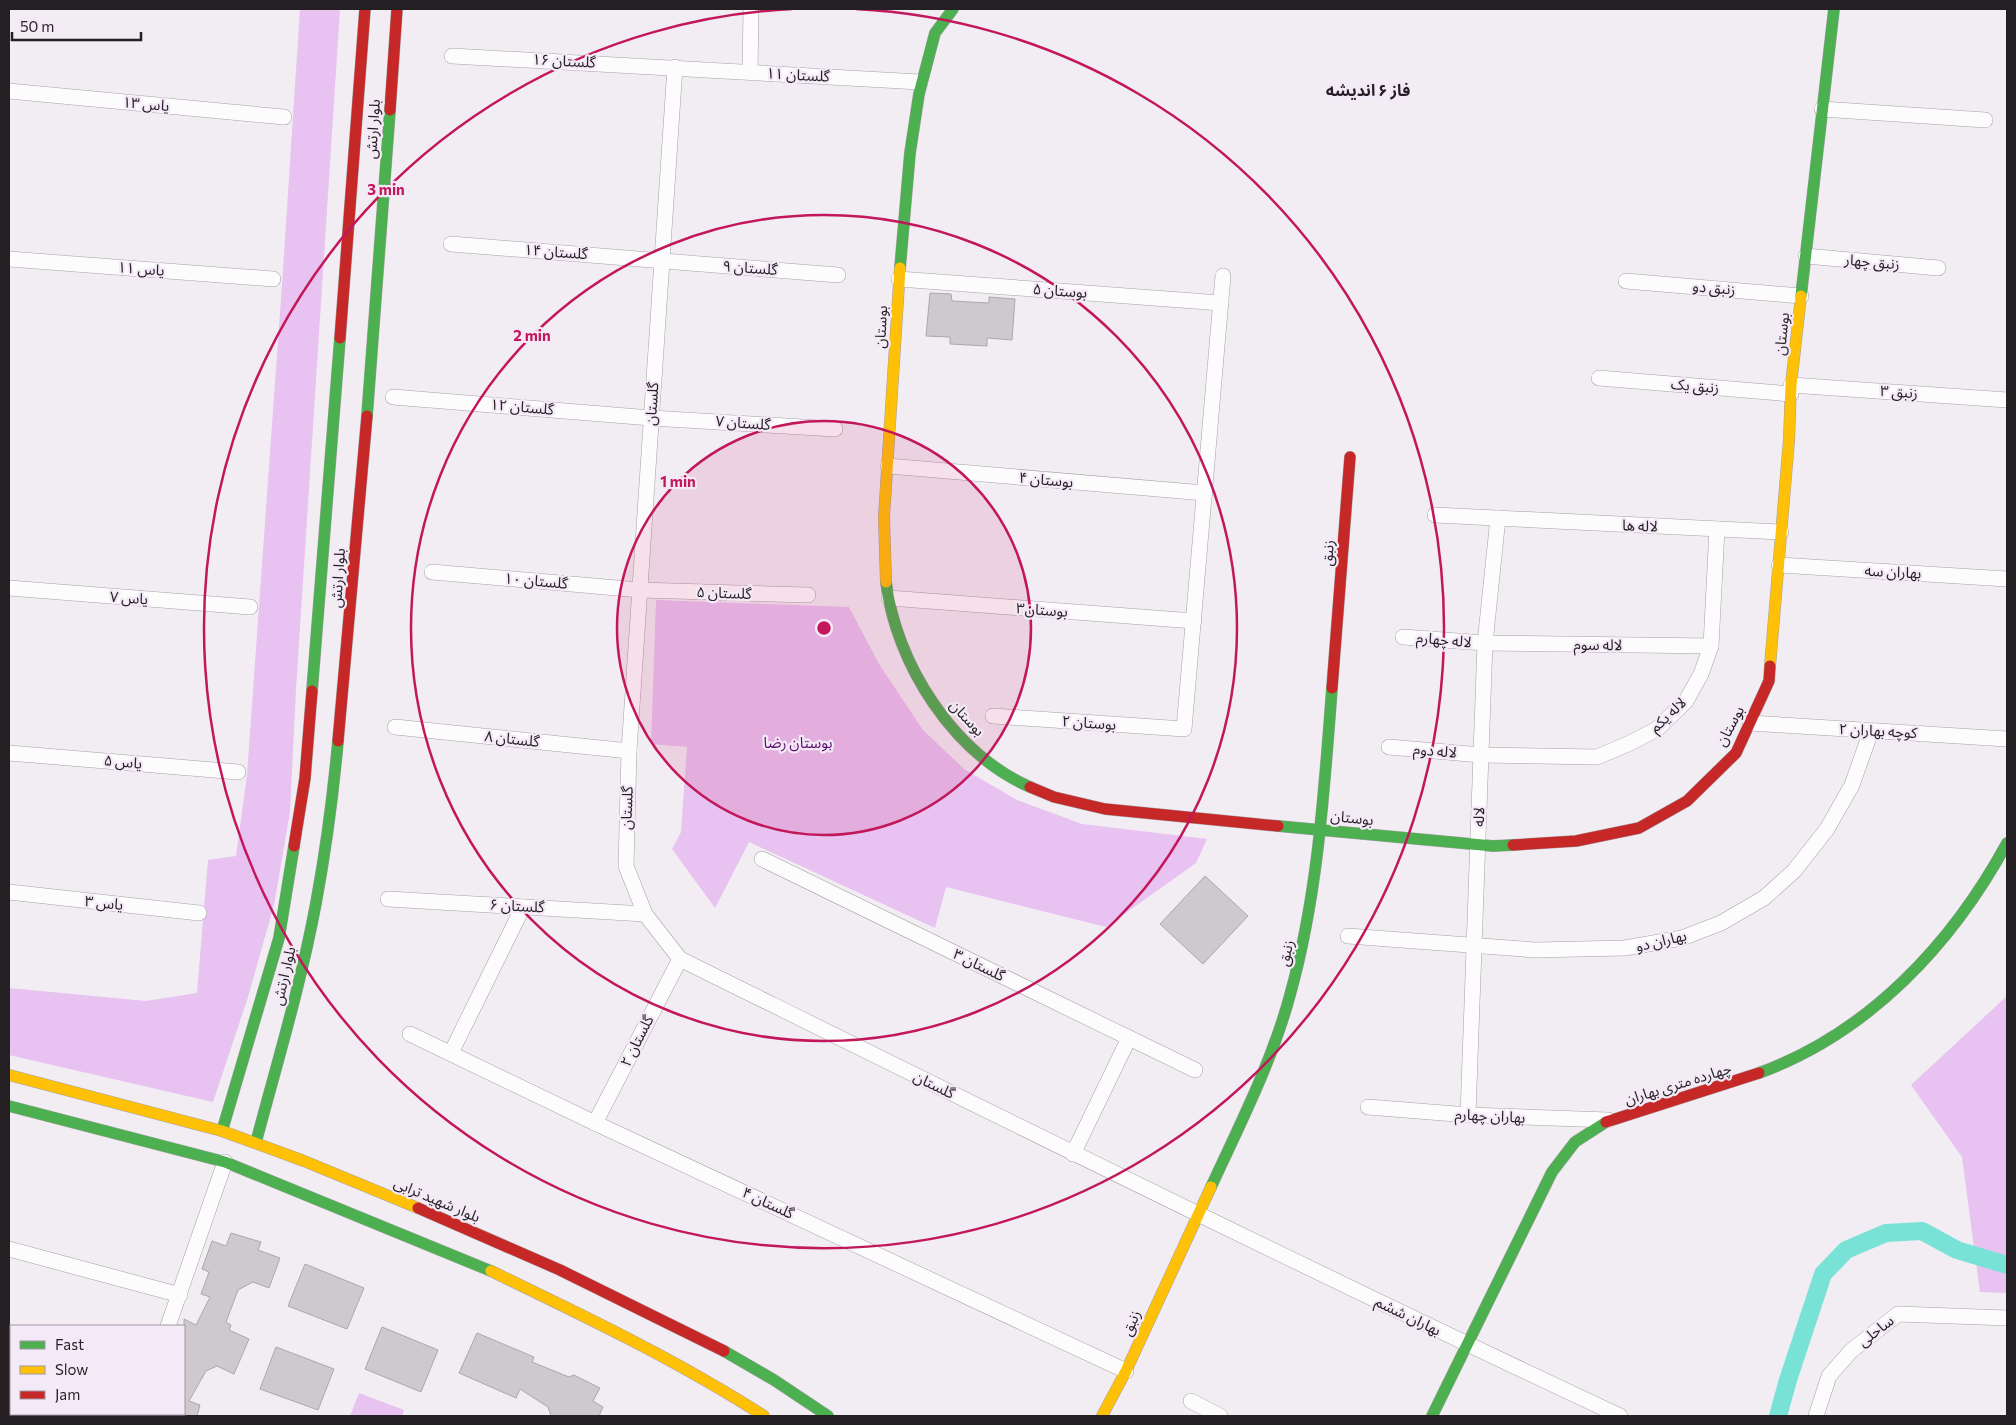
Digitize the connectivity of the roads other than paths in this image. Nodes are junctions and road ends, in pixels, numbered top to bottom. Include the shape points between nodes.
1 (364, 9) edge
2 (397, 9) edge
3 (751, 9) edge
4 (953, 9) edge
5 (1834, 9) edge
6 (452, 56) dead end
7 (676, 67) junction
8 (750, 72) junction
9 (920, 82) junction
10 (9, 91) edge
11 (1822, 109) junction
12 (284, 117) dead end
13 (1985, 120) dead end
14 (450, 244) dead end
15 (1806, 256) junction
16 (9, 260) edge
17 (662, 261) junction
18 (1938, 268) dead end
19 (838, 274) dead end
20 (1223, 276) dead end
21 (273, 278) dead end
22 (899, 279) junction
23 (1626, 281) dead end
24 (1802, 296) junction
25 (1221, 303) junction
26 (1598, 378) dead end
27 (1791, 389) junction
28 (393, 397) dead end
29 (2007, 400) edge
30 (651, 418) junction
31 (835, 429) dead end
32 (1350, 457) dead end
33 (888, 466) junction
34 (1204, 493) junction
35 (1435, 515) dead end
36 (1498, 518) junction
37 (1717, 529) junction
38 (1781, 532) junction
39 (1778, 565) junction
40 (432, 572) dead end
41 (2007, 579) edge
42 (9, 588) edge
43 (640, 590) junction
44 (808, 595) dead end
45 (889, 598) junction
46 (250, 607) dead end
47 (1194, 621) junction
48 (1403, 637) dead end
49 (1485, 644) junction
50 (1711, 646) junction
51 (993, 716) dead end
52 (1750, 723) junction
53 (395, 727) dead end
54 (1871, 730) junction
55 (2007, 739) edge
56 (1389, 747) dead end
57 (629, 751) junction
58 (9, 753) edge
59 (1481, 755) junction
60 (238, 772) dead end
61 (1321, 830) junction
62 (2007, 843) edge
63 (1478, 844) junction
64 (762, 859) dead end
65 (9, 892) edge
66 (388, 899) dead end
67 (523, 907) junction
68 (199, 913) dead end
69 (645, 914) junction
70 (1348, 936) dead end
71 (1474, 946) junction
72 (680, 958) junction
73 (410, 1034) dead end
74 (1129, 1038) junction
75 (451, 1053) junction
76 (1196, 1070) dead end
77 (9, 1075) edge
78 (9, 1106) edge
79 (1368, 1107) dead end
80 (1468, 1116) junction
81 (1612, 1120) junction
82 (596, 1123) junction
83 (222, 1131) junction
84 (256, 1142) junction
85 (1073, 1154) junction
86 (225, 1162) junction
87 (1197, 1213) junction
88 (9, 1249) edge
89 (180, 1295) junction
90 (2007, 1318) edge
91 (168, 1325) edge
92 (1467, 1344) junction
93 (1126, 1371) junction
94 (1191, 1401) dead end
95 (764, 1416) edge
96 (828, 1416) edge
97 (1102, 1416) edge
98 (1220, 1416) edge
99 (1432, 1416) edge
100 (1620, 1416) edge
101 (1816, 1416) edge

1 - 83 street, بلوار ارتش via 340,396 305,778 279,938
2 - 84 street, بلوار ارتش via 333,798 316,904 298,986
3 - 8 street
4 - 9 street, بوستان via 936,31
5 - 11 street, بوستان
6 - 7 street, گلستان ۱۶
7 - 8 street, گلستان ۱۱
7 - 17 street, گلستان
8 - 9 street, گلستان ۱۱
9 - 22 street, بوستان via 910,150
10 - 12 street, یاس ۱۳
11 - 13 street
11 - 15 street, بوستان
14 - 17 street, گلستان ۱۴
15 - 18 street, زنبق چهار
15 - 24 street, بوستان
16 - 21 street, یاس ۱۱
17 - 19 street, گلستان ۹
17 - 30 street, گلستان
20 - 25 street
22 - 25 street, بوستان ۵
22 - 33 street, بوستان
23 - 24 street, زنبق دو
24 - 27 street, بوستان
25 - 34 street
26 - 27 street, زنبق یک
27 - 29 street, زنبق ۳
27 - 38 street, بوستان
28 - 30 street, گلستان ۱۲
30 - 31 street, گلستان ۷
30 - 43 street, گلستان
32 - 61 street, زنبق
33 - 34 street, بوستان ۴
33 - 45 street, بوستان via 884,561
34 - 47 street
35 - 36 street
36 - 37 street, لاله ها
36 - 49 street, لاله
37 - 38 street, لاله ها
37 - 50 street, لاله یکم
38 - 39 street, بوستان
39 - 41 street, بهاران سه
39 - 52 street, بوستان via 1769,681
40 - 43 street, گلستان ۱۰
42 - 46 street, یاس ۷
43 - 44 street, گلستان ۵
43 - 57 street, گلستان
45 - 47 street, بوستان۳
45 - 61 street, بوستان via 908,661 931,700 993,765 1025,785 1067,801 1105,809
47 - 51 street, بوستان ۲ via 1184,729
48 - 49 street, لاله چهارم
49 - 50 street, لاله سوم
49 - 59 street, لاله
50 - 59 street, لاله یکم via 1686,701 1657,729 1630,743 1597,757
52 - 54 street, کوچه بهاران ۲
52 - 63 street, بوستان via 1736,753 1687,801 1639,828 1576,840 1494,846
53 - 57 street, گلستان ۸
54 - 55 street, کوچه بهاران ۲
54 - 71 street, بهاران دو via 1852,785 1827,829 1794,872 1764,898 1721,923 1682,938 1625,948 1536,950
56 - 59 street, لاله دوم
57 - 69 street, گلستان via 626,866
58 - 60 street, یاس ۵
59 - 63 street, لاله
61 - 63 street, بوستان
61 - 87 street, زنبق via 1306,933 1290,996 1272,1050
62 - 81 street, چهارده متری بهاران via 1979,891 1935,948 1901,984 1860,1019 1793,1059 1740,1080
63 - 71 street, لاله
64 - 74 street, گلستان ۳
65 - 68 street, یاس ۳
66 - 67 street, گلستان ۶
67 - 69 street, گلستان ۶
67 - 75 street
69 - 72 street, گلستان
70 - 71 street, بهاران دو
71 - 80 street, لاله
72 - 82 street, گلستان ۲
72 - 85 street, گلستان
73 - 75 street, گلستان ۴
74 - 76 street, گلستان ۳
74 - 85 street
75 - 82 street, گلستان ۴
77 - 83 street, بلوار شهید ترابی
78 - 86 street
79 - 80 street, بهاران چهارم
80 - 81 street, بهاران چهارم
81 - 92 street, چهارده متری بهاران via 1575,1142 1552,1172
82 - 93 street, گلستان ۴
83 - 84 street, بلوار شهید ترابی
83 - 86 street
84 - 86 street
84 - 96 street, بلوار شهید ترابی via 508,1246 629,1302 738,1358
85 - 87 street, گلستان
86 - 89 street
86 - 95 street via 482,1267 643,1345
87 - 92 street, بهاران ششم
87 - 93 street, زنبق
88 - 89 street
89 - 91 street
90 - 101 street, ساحلی via 1898,1314 1851,1351 1829,1376
92 - 99 street, چهارده متری بهاران
92 - 100 street, بهاران ششم
93 - 97 street, زنبق
94 - 98 street

